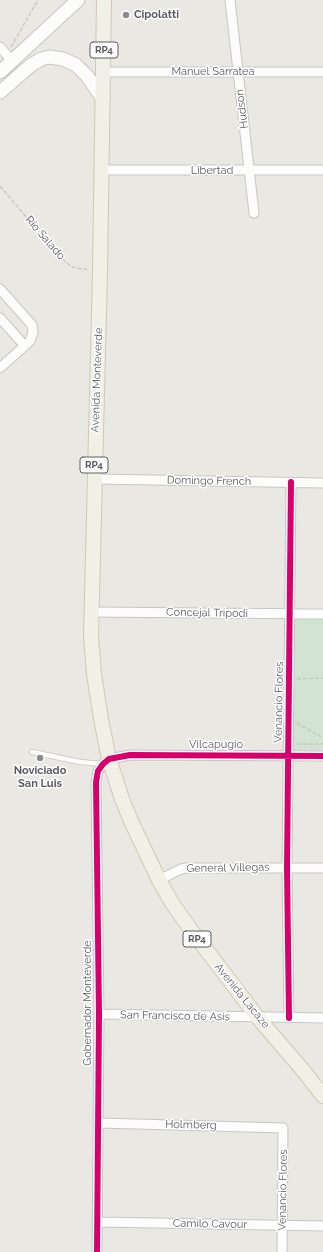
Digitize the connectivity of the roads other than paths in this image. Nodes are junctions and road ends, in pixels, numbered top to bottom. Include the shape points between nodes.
1 (78, 0) edge
2 (104, 0) edge
3 (230, 0) edge
4 (6, 54) edge
5 (0, 72) edge
6 (103, 72) junction
7 (238, 72) junction
8 (323, 72) edge
9 (0, 92) edge
10 (103, 99) junction
11 (102, 170) junction
12 (323, 170) edge
13 (250, 171) junction
14 (254, 213) dead end
15 (0, 289) edge
16 (0, 318) edge
17 (27, 343) junction
18 (0, 368) edge
19 (94, 479) junction
20 (291, 482) junction
21 (323, 483) edge
22 (91, 612) junction
23 (290, 614) junction
24 (323, 614) edge
25 (32, 752) dead end
26 (288, 756) junction
27 (323, 756) edge
28 (106, 762) junction
29 (287, 868) junction
30 (323, 868) edge
31 (159, 880) junction
32 (99, 1014) junction
33 (258, 1018) junction
34 (289, 1018) junction
35 (323, 1018) edge
36 (323, 1096) edge
37 (99, 1123) junction
38 (283, 1128) joint
39 (98, 1222) junction
40 (282, 1226) junction
41 (323, 1226) edge
42 (97, 1252) edge
43 (282, 1252) edge

1 - 4 main road
2 - 6 main road, Avenida Monteverde / RP4
3 - 7 street, Hudson
4 - 5 main road
6 - 7 street, Manuel Sarratea
6 - 10 main road, Avenida Monteverde / RP4
7 - 8 street, Manuel Sarratea
7 - 13 street, Hudson
9 - 10 main road via 30,66 50,57 76,65
10 - 11 main road, Avenida Monteverde / RP4
11 - 13 street, Libertad
11 - 19 main road, Avenida Monteverde / RP4
12 - 13 street, Libertad
13 - 14 street, Hudson
15 - 17 street via 32,325 33,332
16 - 17 street
17 - 18 street
19 - 20 street, Domingo French
19 - 22 main road, Avenida Monteverde / RP4
20 - 21 street, Domingo French
20 - 23 street, Venancio Flores
22 - 23 street, Concejal Tripodi
22 - 28 main road, Avenida Monteverde / RP4 via 94,674
23 - 24 street, Concejal Tripodi
23 - 26 street, Venancio Flores
25 - 28 lane via 80,762
26 - 27 street, Vilcapugio
26 - 28 street, Vilcapugio via 130,755
26 - 29 street, Venancio Flores
28 - 31 main road, Avenida Lacaze / RP4
28 - 32 street, Gobernador Monteverde via 98,771 96,782
29 - 30 street, General Villegas
29 - 31 street, General Villegas via 187,868
29 - 34 street, Venancio Flores
31 - 33 main road, Avenida Lacaze / RP4 via 191,930
32 - 33 street, San Francisco de Asís
32 - 37 street, Gobernador Monteverde
33 - 34 street, San Francisco de Asís
33 - 36 main road, Avenida Lacaze / RP4
34 - 35 street, San Francisco de Asís
37 - 38 street, Holmberg
37 - 39 street, Gobernador Monteverde
38 - 40 street, Venancio Flores
39 - 40 street, Camilo Cavour
39 - 42 street, Gobernador Monteverde
40 - 41 street, Camilo Cavour
40 - 43 street, Venancio Flores

